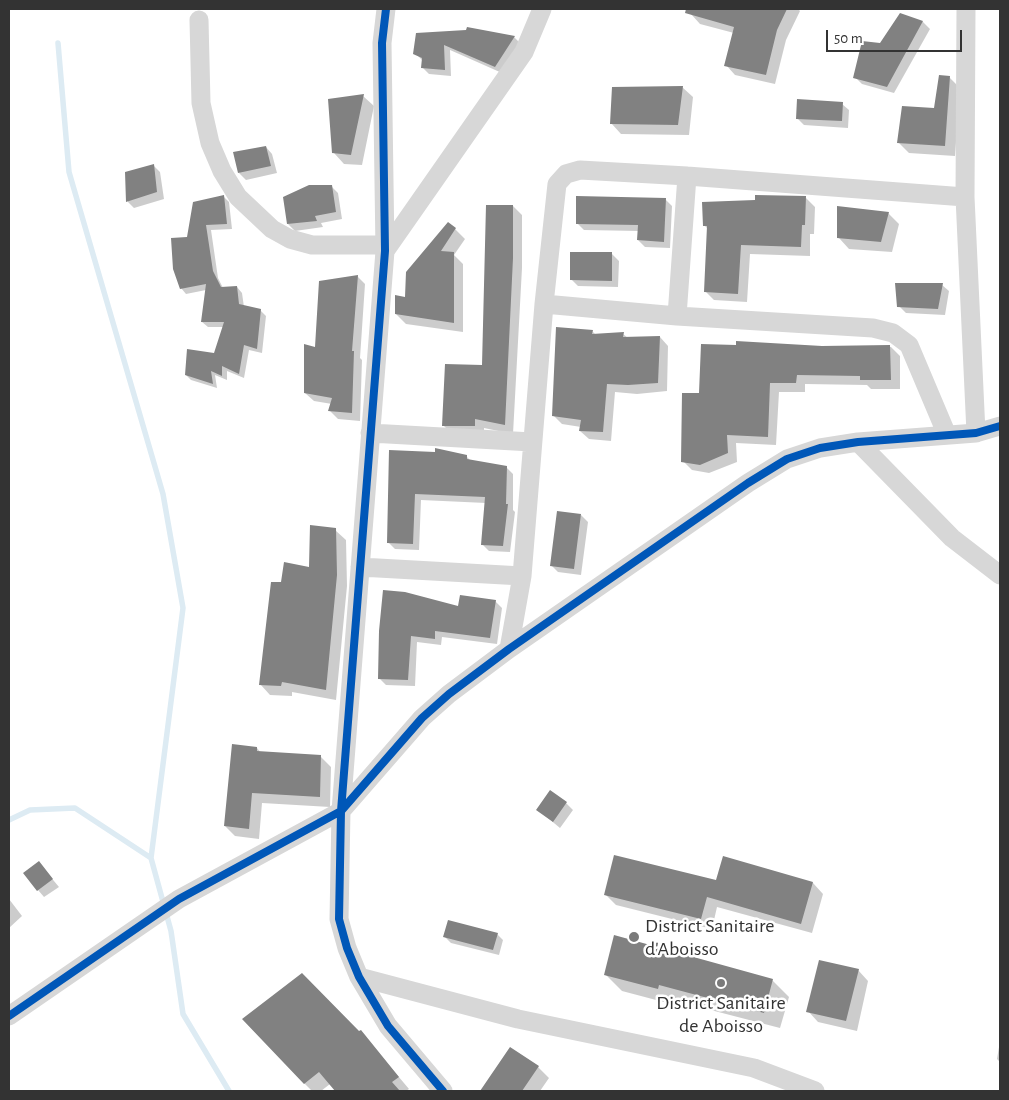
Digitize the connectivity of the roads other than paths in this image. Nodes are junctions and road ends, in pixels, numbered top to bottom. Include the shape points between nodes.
1 (386, 9) edge
2 (542, 9) edge
3 (966, 9) edge
4 (199, 20) dead end
5 (687, 176) junction
6 (965, 197) junction
7 (384, 248) junction
8 (544, 304) junction
9 (677, 316) junction
10 (1000, 426) edge
11 (370, 433) junction
12 (976, 433) junction
13 (947, 435) junction
14 (532, 442) junction
15 (858, 442) junction
16 (360, 566) junction
17 (1000, 575) edge
18 (522, 576) junction
19 (509, 649) junction
20 (340, 811) junction
21 (359, 977) junction
22 (9, 1016) edge
23 (443, 1091) edge
24 (816, 1091) edge

1 - 7 street via 382,43
2 - 7 street via 524,52
3 - 6 street
4 - 7 street via 201,103 210,143 238,197 272,229 290,239 312,245
5 - 6 street
5 - 8 street via 580,170 566,174 557,184
5 - 9 street
6 - 12 street
7 - 11 street
8 - 9 street
8 - 14 street
9 - 13 street via 873,328 893,333 909,345
10 - 12 street
11 - 14 street
11 - 16 street
12 - 13 street
13 - 15 street
14 - 18 street
15 - 17 street via 952,538
15 - 19 street via 820,448 787,459
16 - 18 street
16 - 20 street
18 - 19 street
19 - 20 street via 448,694 422,718
20 - 21 street via 339,919
20 - 22 street via 179,900
21 - 23 street via 388,1026
21 - 24 street via 518,1019 754,1068

